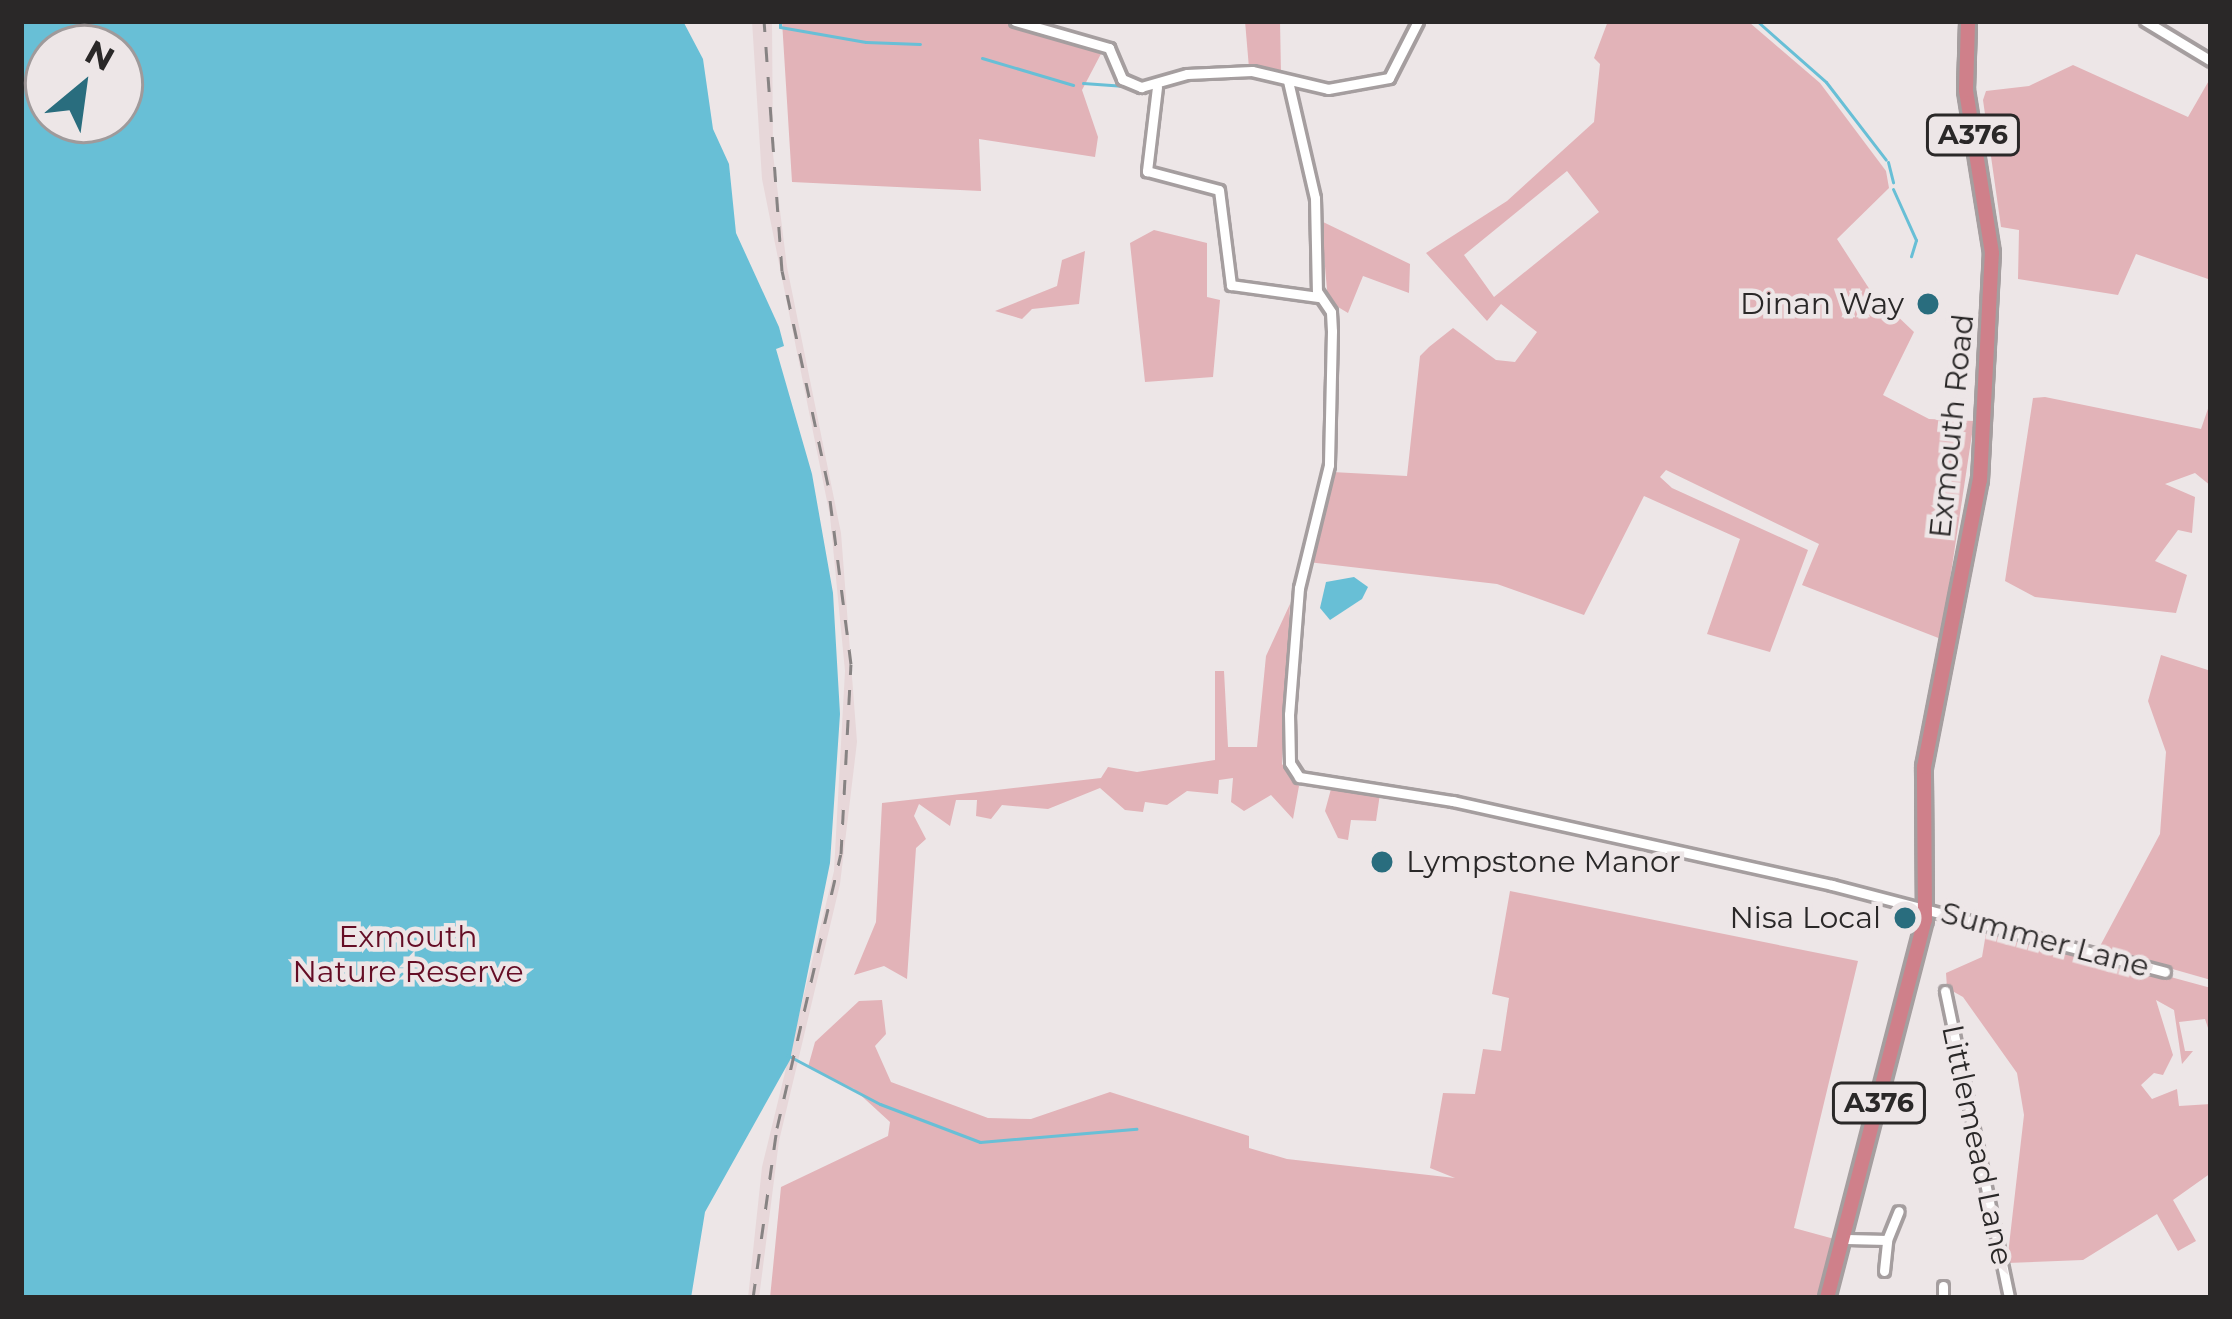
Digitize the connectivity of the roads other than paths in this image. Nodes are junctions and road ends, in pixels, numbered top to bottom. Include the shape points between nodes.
1 (1015, 21) edge
2 (1418, 21) edge
3 (1968, 21) edge
4 (2145, 21) edge
5 (2211, 61) edge
6 (1288, 81) junction
7 (1157, 87) junction
8 (1319, 297) junction
9 (1925, 907) junction
10 (2165, 972) dead end
11 (1945, 992) dead end
12 (1899, 1211) dead end
13 (1847, 1239) junction
14 (1887, 1240) junction
15 (1884, 1271) dead end
16 (1827, 1298) edge
17 (2009, 1298) edge

1 - 7 street via 1109,47 1126,82
2 - 6 street via 1383,80 1328,89
3 - 9 highway, Exmouth Road / A376 via 1966,90 1989,214 1991,299 1980,481 1922,784
4 - 5 street
6 - 7 street via 1216,70
6 - 8 street via 1315,198
7 - 8 street via 1147,171 1219,190 1231,285
8 - 9 street, Summer Lane via 1331,312 1331,442 1295,590 1289,730 1299,777 1454,801
9 - 10 street, Summer Lane
9 - 13 highway, A376
11 - 17 street, Littlemead Lane
12 - 14 street
13 - 14 street
13 - 16 highway, A376
14 - 15 street

